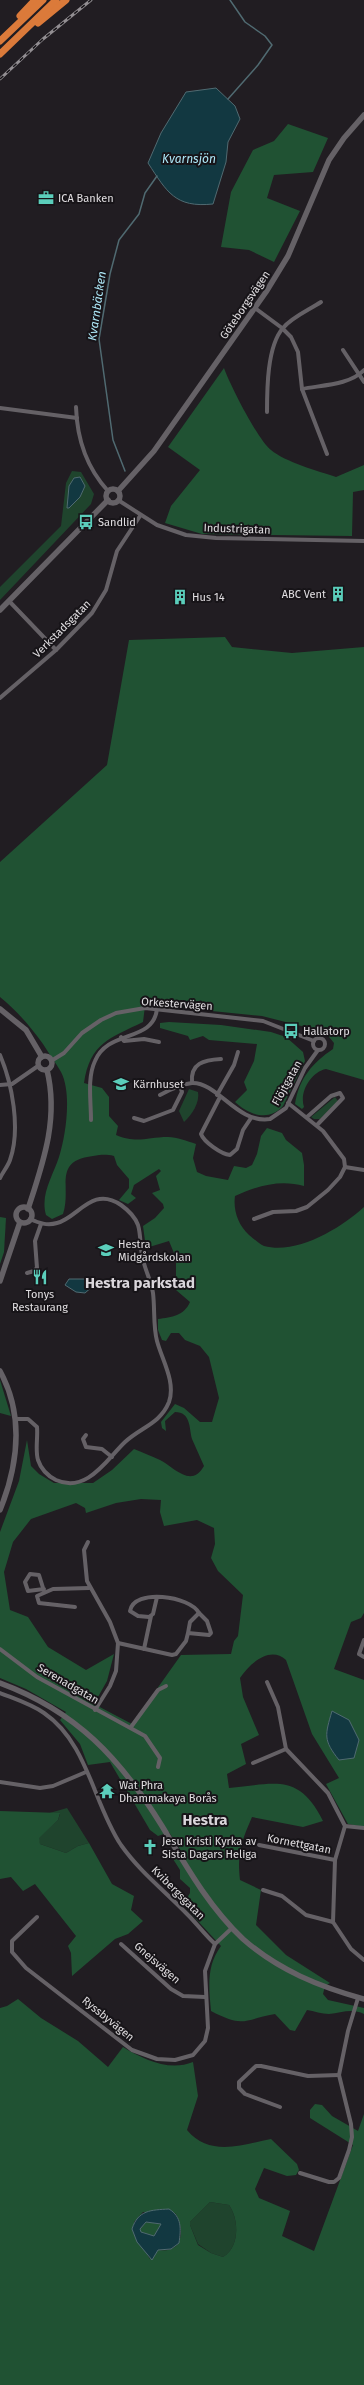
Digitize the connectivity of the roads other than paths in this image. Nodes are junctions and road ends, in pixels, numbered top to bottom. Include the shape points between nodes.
1 (35, 0) edge
2 (43, 0) edge
3 (56, 0) edge
4 (66, 0) edge
5 (0, 40) edge
6 (9, 45) junction
7 (0, 54) edge
8 (364, 115) edge
9 (321, 302) dead end
10 (255, 308) junction
11 (282, 328) junction
12 (343, 350) dead end
13 (364, 370) edge
14 (359, 375) junction
15 (364, 382) edge
16 (302, 389) junction
17 (76, 407) dead end
18 (0, 408) edge
19 (267, 412) dead end
20 (77, 418) junction
21 (327, 454) dead end
22 (108, 491) junction
23 (118, 491) junction
24 (108, 500) junction
25 (118, 500) junction
26 (140, 516) junction
27 (364, 541) edge
28 (9, 601) junction
29 (0, 610) edge
30 (56, 650) junction
31 (0, 698) edge
32 (0, 1009) edge
33 (157, 1009) junction
34 (121, 1037) junction
35 (314, 1041) junction
36 (159, 1042) dead end
37 (318, 1050) junction
38 (238, 1052) dead end
39 (0, 1054) edge
40 (42, 1057) junction
41 (221, 1059) dead end
42 (51, 1061) junction
43 (38, 1066) junction
44 (47, 1070) junction
45 (192, 1083) junction
46 (10, 1084) junction
47 (0, 1085) edge
48 (180, 1086) junction
49 (160, 1095) dead end
50 (218, 1096) junction
51 (288, 1104) junction
52 (307, 1117) junction
53 (134, 1118) dead end
54 (251, 1118) junction
55 (91, 1120) dead end
56 (317, 1125) junction
57 (345, 1167) junction
58 (364, 1170) edge
59 (0, 1178) edge
60 (28, 1209) junction
61 (30, 1219) junction
62 (254, 1219) dead end
63 (20, 1222) junction
64 (41, 1224) junction
65 (27, 1273) dead end
66 (0, 1281) edge
67 (0, 1371) edge
68 (16, 1419) junction
69 (86, 1436) dead end
70 (112, 1457) junction
71 (0, 1510) edge
72 (88, 1542) dead end
73 (89, 1588) junction
74 (44, 1590) junction
75 (157, 1597) junction
76 (75, 1607) dead end
77 (199, 1613) junction
78 (151, 1616) junction
79 (188, 1633) junction
80 (364, 1640) edge
81 (118, 1643) junction
82 (0, 1649) edge
83 (144, 1649) junction
84 (364, 1657) edge
85 (267, 1682) dead end
86 (0, 1683) edge
87 (166, 1686) dead end
88 (0, 1693) edge
89 (95, 1710) junction
90 (131, 1728) junction
91 (286, 1749) junction
92 (252, 1763) dead end
93 (158, 1768) dead end
94 (86, 1772) junction
95 (0, 1782) edge
96 (344, 1826) junction
97 (364, 1828) edge
98 (259, 1845) dead end
99 (335, 1860) junction
100 (263, 1890) dead end
101 (37, 1917) dead end
102 (333, 1922) junction
103 (232, 1928) junction
104 (121, 1944) dead end
105 (215, 1944) junction
106 (364, 1960) edge
107 (205, 1997) junction
108 (361, 1998) edge
109 (339, 2075) junction
110 (280, 2106) dead end
111 (300, 2173) dead end

1 - 5 highway
2 - 5 highway
3 - 6 highway
4 - 6 highway
6 - 7 highway
8 - 10 street, Göteborgsvägen via 329,160 288,256
9 - 11 street
10 - 11 street
10 - 23 street, Göteborgsvägen via 158,446
11 - 16 street via 298,352
11 - 19 street via 271,355 267,375
12 - 14 street
13 - 14 street
14 - 15 street
14 - 16 street via 345,381
16 - 21 street
17 - 20 street
18 - 20 street
20 - 22 street via 86,460
22 - 23 street
22 - 24 street
23 - 25 street
24 - 25 street via 113,503
24 - 28 street
25 - 26 street, Industrigatan
26 - 27 street, Industrigatan via 186,535
26 - 30 street, Verkstadsgatan via 117,551 100,603
28 - 29 street
28 - 30 street
30 - 31 street, Verkstadsgatan
32 - 40 street via 26,1030
33 - 34 street via 154,1020 146,1029
33 - 35 street, Orkestervägen via 263,1021
33 - 42 street, Orkestervägen via 130,1010 110,1016 88,1028 64,1053
34 - 36 street via 124,1041 144,1039
34 - 55 street via 106,1046 94,1062 91,1078
35 - 37 street via 314,1047
35 - 37 street via 319,1037 325,1041 324,1049
37 - 51 street, Flöjtgatan via 305,1068
38 - 50 street
39 - 46 street
40 - 42 street
40 - 43 street via 38,1061
41 - 45 street via 195,1065 191,1075
42 - 44 street via 51,1066
43 - 44 street via 42,1070
43 - 46 street
44 - 60 street via 51,1094 51,1124 42,1166
45 - 48 street
45 - 50 street via 204,1086
46 - 47 street
46 - 59 street via 14,1112 13,1148 10,1160
48 - 49 street
48 - 53 street via 182,1092 173,1110 150,1120 139,1121
50 - 54 street
50 - 54 street via 200,1134 222,1153 230,1155 236,1151 243,1130
51 - 52 street
51 - 54 street, Flöjtgatan via 274,1118
52 - 56 street
52 - 56 street via 332,1096 340,1093 343,1098
56 - 57 street via 344,1159
57 - 58 street
57 - 62 street via 328,1190 307,1207 296,1211 273,1212
60 - 61 street via 31,1213
60 - 63 street via 22,1208 18,1211 16,1218
61 - 63 street
61 - 64 street
63 - 66 street
64 - 65 street via 35,1241 37,1268
64 - 70 street via 60,1222 85,1203 105,1200 123,1206 139,1227 143,1260 153,1291 155,1335 171,1392 168,1405 156,1422 128,1440
67 - 68 street via 11,1392
68 - 70 street via 28,1419 35,1424 40,1466 48,1475 59,1481 72,1482 87,1478 103,1468
68 - 71 street via 12,1468
69 - 70 street via 86,1447 102,1449
72 - 73 street via 84,1550
73 - 74 street via 65,1587
73 - 81 street via 110,1622
74 - 74 street via 38,1575 30,1574 27,1577 25,1582 28,1591
74 - 76 street via 37,1596 38,1603
75 - 77 street via 180,1600 196,1608
75 - 78 street
75 - 78 street via 146,1597 129,1610 143,1618
77 - 79 street via 190,1622
77 - 79 street via 207,1621 211,1634
78 - 83 street
79 - 83 street via 186,1641 176,1654
80 - 84 street via 359,1654
81 - 83 street
81 - 89 street via 116,1671
82 - 89 street, Serenadgatan via 37,1677
85 - 91 street via 278,1707
86 - 103 street via 43,1701 84,1729 108,1752 161,1824 203,1892
87 - 90 street via 158,1690
88 - 94 street, Kvibergsgatan via 37,1709 59,1726 77,1748
89 - 90 street, Serenadgatan
90 - 93 street, Serenadgatan via 145,1736 154,1747 160,1758
91 - 92 street
91 - 96 street via 328,1793
94 - 95 street via 53,1786 40,1788
94 - 105 street, Kvibergsgatan via 110,1825 131,1857
96 - 97 street
96 - 99 street
98 - 99 street, Kornettgatan
99 - 102 street
100 - 102 street via 282,1896 306,1915
101 - 107 street, Ryssbyvägen via 12,1941 12,1948 26,1968 132,2050 166,2060 193,2055 205,2041 208,2028
102 - 106 street via 348,1944
103 - 105 street, Ryssbyvägen
103 - 108 street via 257,1949 293,1973 327,1989
104 - 107 street, Gnejsvägen via 171,1989 183,1996
105 - 107 street, Ryssbyvägen via 205,1971
108 - 109 street via 349,2025
109 - 110 street via 308,2076 256,2066 239,2082 239,2088 245,2094
109 - 111 street via 352,2137 339,2178 329,2182

